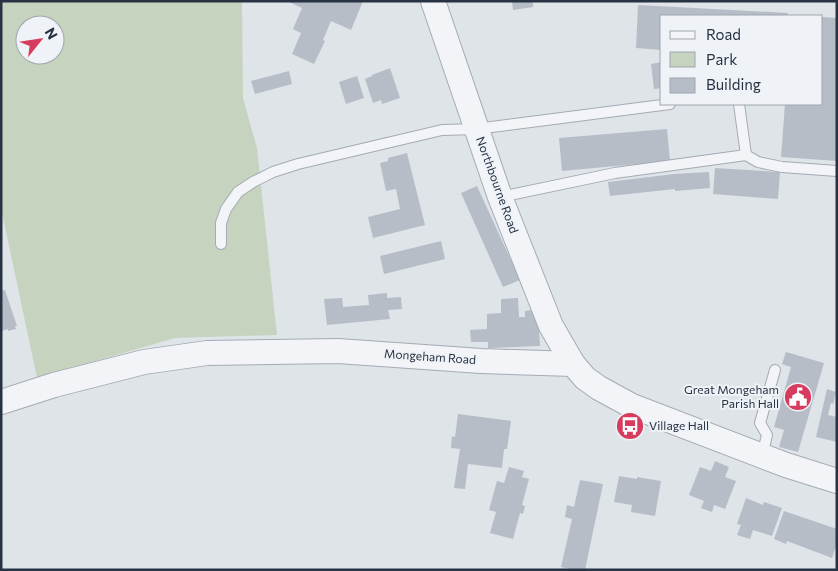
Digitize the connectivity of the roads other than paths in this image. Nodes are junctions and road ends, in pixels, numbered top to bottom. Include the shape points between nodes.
1 (433, 1) edge
2 (662, 105) edge
3 (739, 105) edge
4 (476, 129) junction
5 (746, 155) junction
6 (837, 170) edge
7 (500, 197) junction
8 (221, 244) dead end
9 (573, 364) junction
10 (775, 370) dead end
11 (1, 402) edge
12 (762, 456) junction
13 (837, 481) edge

1 - 4 street, Northbourne Road
2 - 4 lane
3 - 5 lane
4 - 7 street, Northbourne Road
4 - 8 lane via 442,130 273,172 238,192 223,216
5 - 6 lane via 758,162 782,167
5 - 7 lane via 615,173
7 - 9 street, Northbourne Road via 552,326
9 - 11 street, Mongeham Road via 338,351 207,353 144,362
9 - 12 street via 599,388 632,406
10 - 12 lane via 760,423 767,435
12 - 13 street

